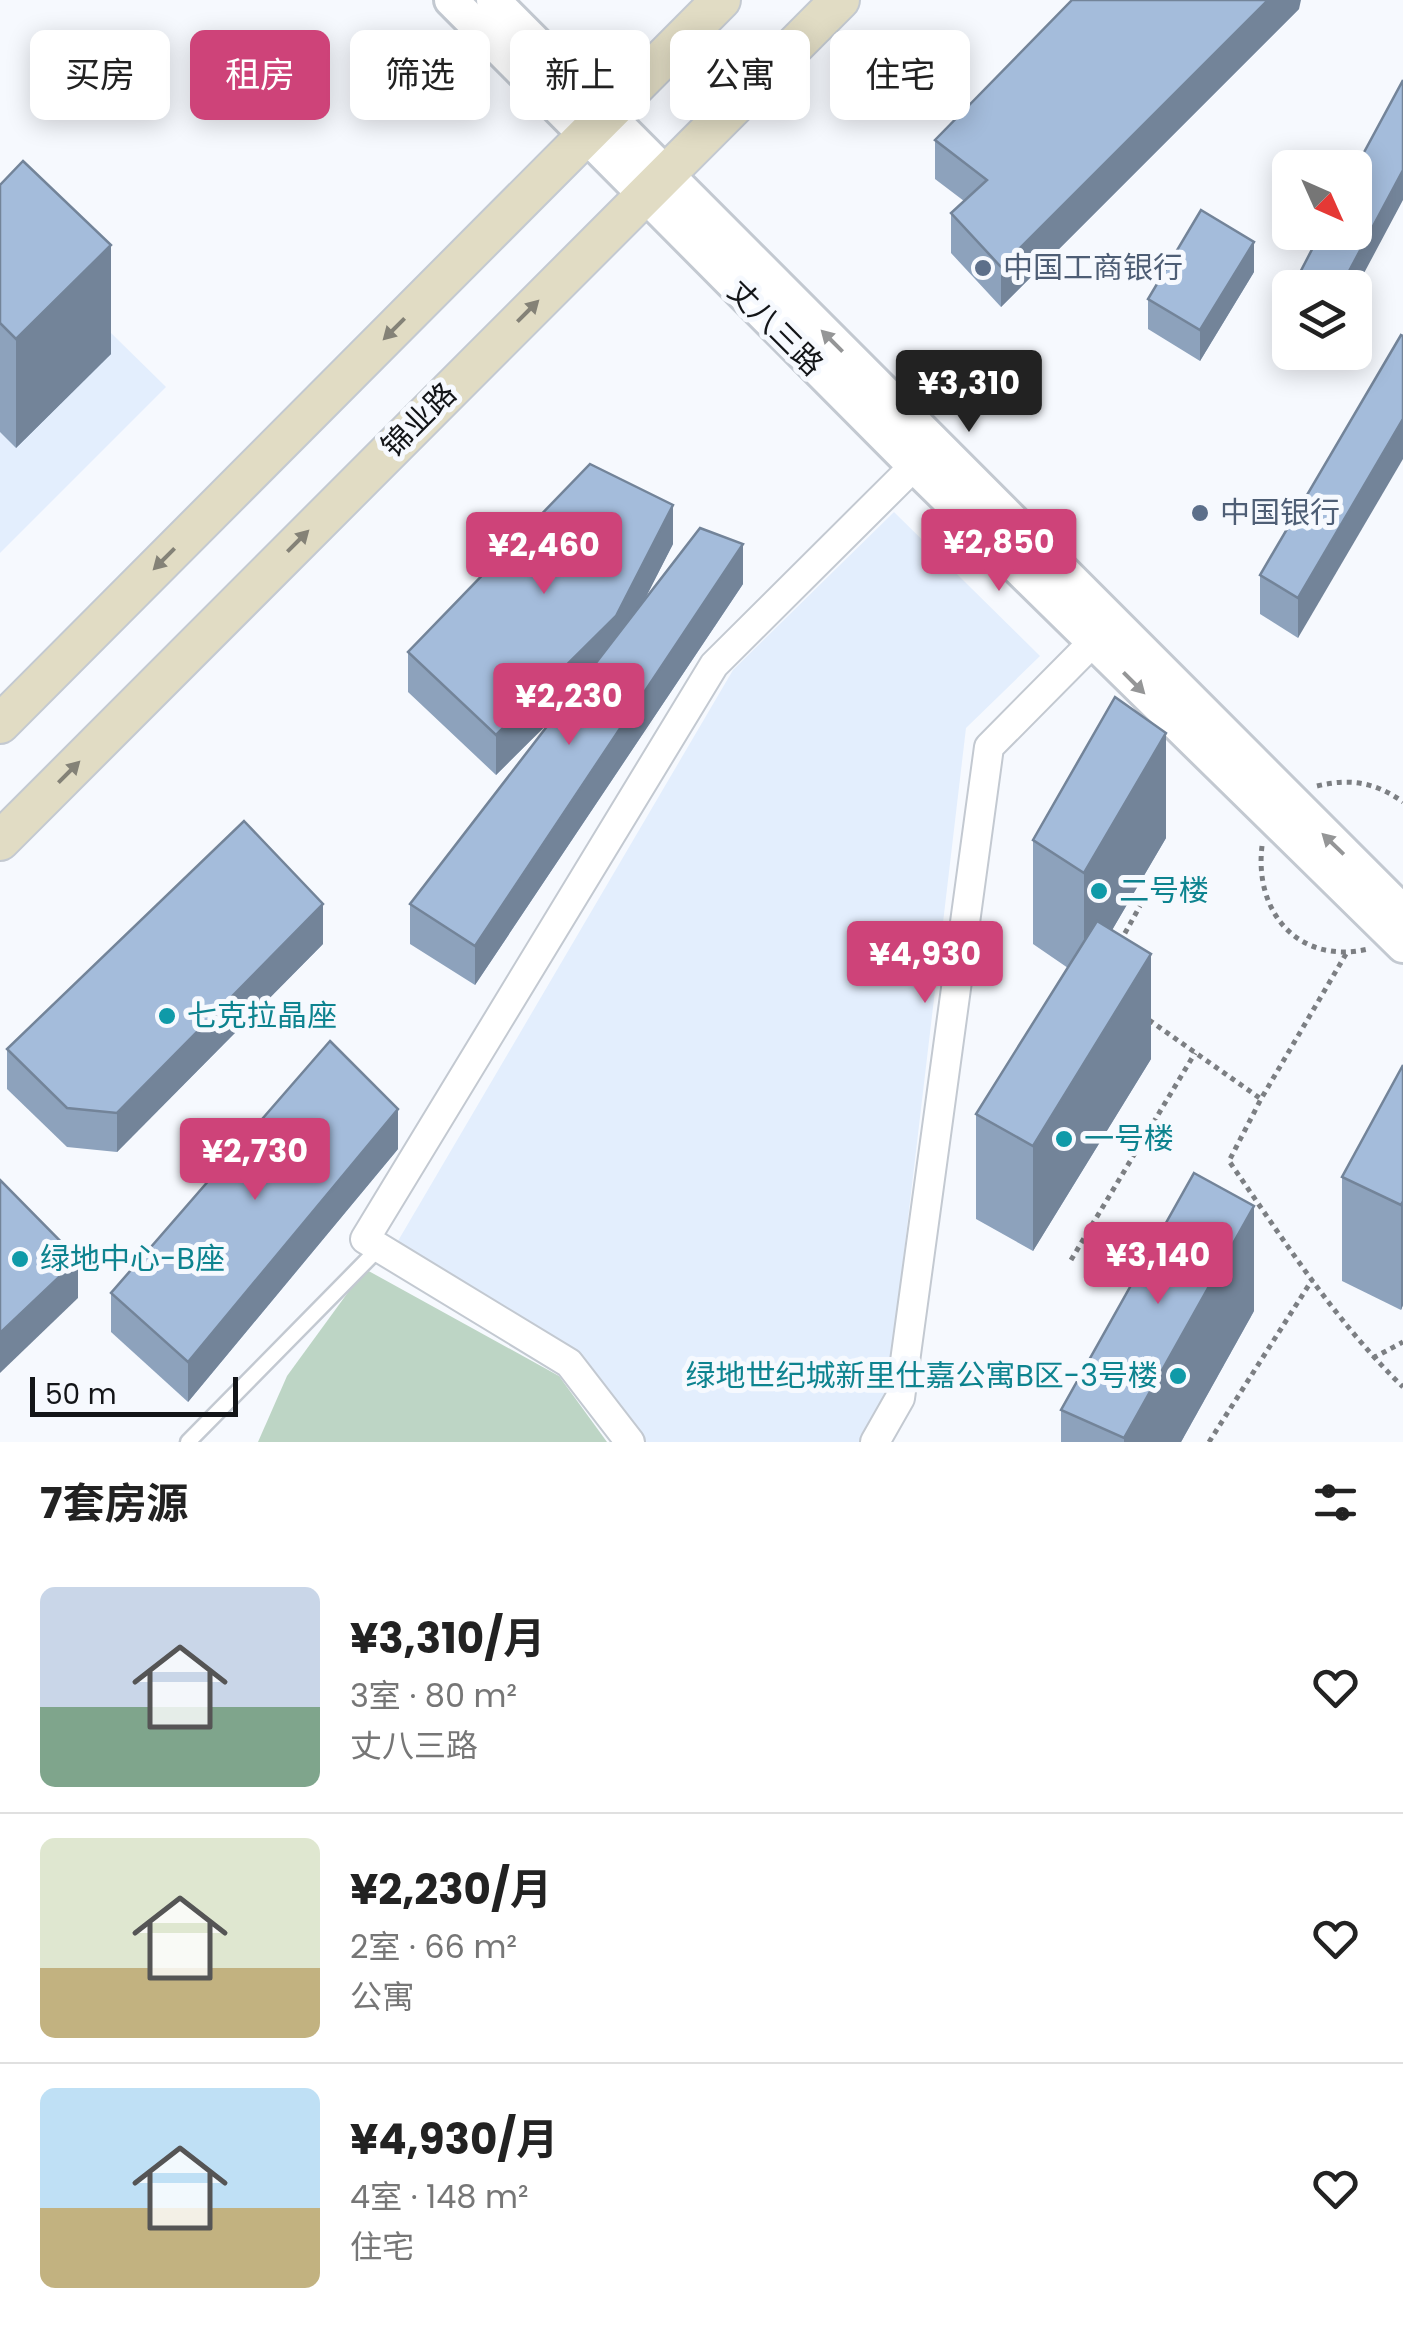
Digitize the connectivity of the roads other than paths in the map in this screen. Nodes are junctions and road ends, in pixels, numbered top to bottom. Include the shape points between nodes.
1 (451, 0) edge
2 (493, 0) edge
3 (721, 0) edge
4 (840, 0) edge
5 (597, 125) junction
6 (654, 184) junction
7 (914, 466) junction
8 (1093, 642) junction
9 (0, 724) edge
10 (0, 841) edge
11 (1403, 912) edge
12 (1403, 946) edge
13 (379, 1248) junction
14 (188, 1442) edge
15 (630, 1442) edge
16 (875, 1442) edge

1 - 5 street, 丈八三路
2 - 5 street, 丈八三路
3 - 5 main road
4 - 6 main road, 锦业路
5 - 6 street, 丈八三路
5 -> 9 main road
6 - 7 street, 丈八三路
10 -> 6 main road, 锦业路
11 -> 6 street, 丈八三路
7 - 8 street, 丈八三路
7 - 13 street via 714,665 365,1239
8 -> 12 street, 丈八三路
8 - 16 street via 989,747 900,1398
13 - 14 lane
13 - 15 street via 569,1363

